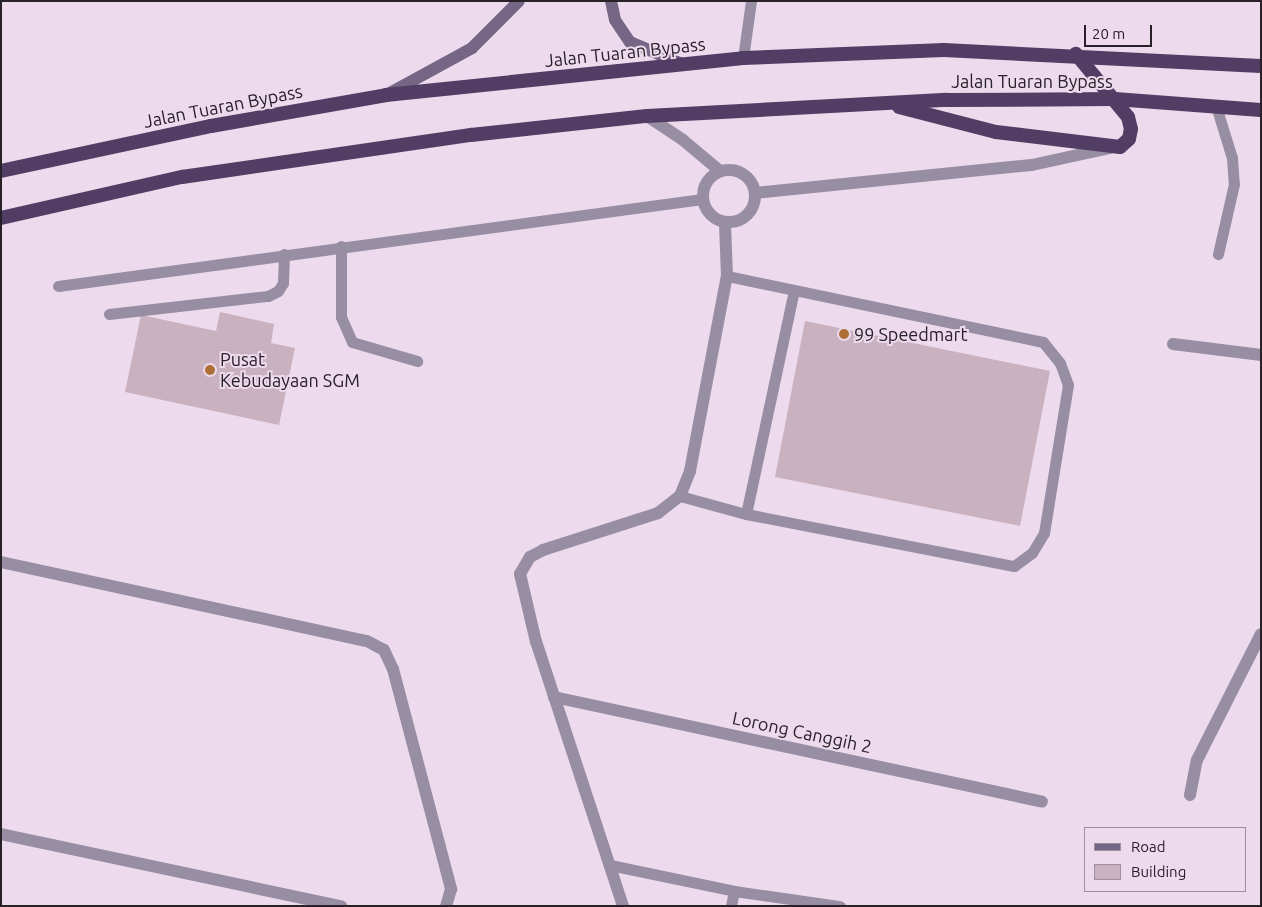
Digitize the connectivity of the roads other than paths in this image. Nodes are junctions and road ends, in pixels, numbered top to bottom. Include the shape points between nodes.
1 (519, 1) edge
2 (611, 1) edge
3 (751, 1) edge
4 (1076, 54) junction
5 (743, 58) junction
6 (684, 65) junction
7 (1261, 66) edge
8 (386, 95) junction
9 (1115, 100) junction
10 (883, 103) junction
11 (1216, 106) junction
12 (1261, 110) edge
13 (647, 116) junction
14 (1110, 148) junction
15 (1, 171) edge
16 (720, 171) junction
17 (755, 194) junction
18 (702, 199) junction
19 (1, 218) edge
20 (725, 223) junction
21 (341, 246) junction
22 (284, 254) junction
23 (1218, 254) dead end
24 (727, 276) junction
25 (58, 286) dead end
26 (794, 291) junction
27 (109, 314) dead end
28 (1173, 344) dead end
29 (1261, 355) edge
30 (418, 360) dead end
31 (680, 496) junction
32 (746, 514) junction
33 (1, 562) edge
34 (1261, 634) edge
35 (554, 697) junction
36 (1190, 795) dead end
37 (1042, 802) dead end
38 (1, 834) edge
39 (610, 865) junction
40 (734, 891) junction
41 (341, 906) edge
42 (446, 906) edge
43 (622, 906) edge
44 (731, 906) edge
45 (840, 906) edge

1 - 8 main road via 472,48
2 - 6 main road via 615,20 630,42
3 - 5 lane
4 - 5 highway, Jalan Tuaran Bypass via 944,50
4 - 7 highway, Jalan Tuaran Bypass
4 - 9 highway
5 - 6 highway, Jalan Tuaran Bypass
6 - 8 highway, Jalan Tuaran Bypass
8 - 15 highway, Jalan Tuaran Bypass via 211,126
9 - 10 highway, Jalan Tuaran Bypass
9 - 11 highway, Jalan Tuaran Bypass
9 - 14 highway via 1128,117 1131,129 1124,143
10 - 13 highway, Jalan Tuaran Bypass
10 - 14 highway via 996,132
11 - 12 highway, Jalan Tuaran Bypass
11 - 23 lane via 1232,158 1234,184
13 - 16 street
13 - 19 highway, Jalan Tuaran Bypass via 471,135 182,177
14 - 17 street via 1032,166
16 - 17 street via 727,169 743,174
16 - 18 street via 706,182
17 - 20 street via 747,215 741,220
18 - 20 street via 710,215
18 - 21 lane
20 - 24 street
21 - 22 lane
21 - 30 lane via 341,317 352,342
22 - 25 lane
22 - 27 lane via 283,283 278,291 268,296
24 - 26 lane
24 - 31 street via 690,471
26 - 32 lane
26 - 32 lane via 1043,342 1060,363 1068,385 1044,533 1032,553 1014,566
28 - 29 street
31 - 32 lane
31 - 35 street via 658,513 542,550 524,565 520,574 521,588
33 - 42 street via 367,641 384,650 393,669 451,888
34 - 36 street via 1197,760
35 - 37 street, Lorong Canggih 2
35 - 39 street
38 - 41 street
39 - 40 lane
39 - 43 street
40 - 44 lane
40 - 45 lane

